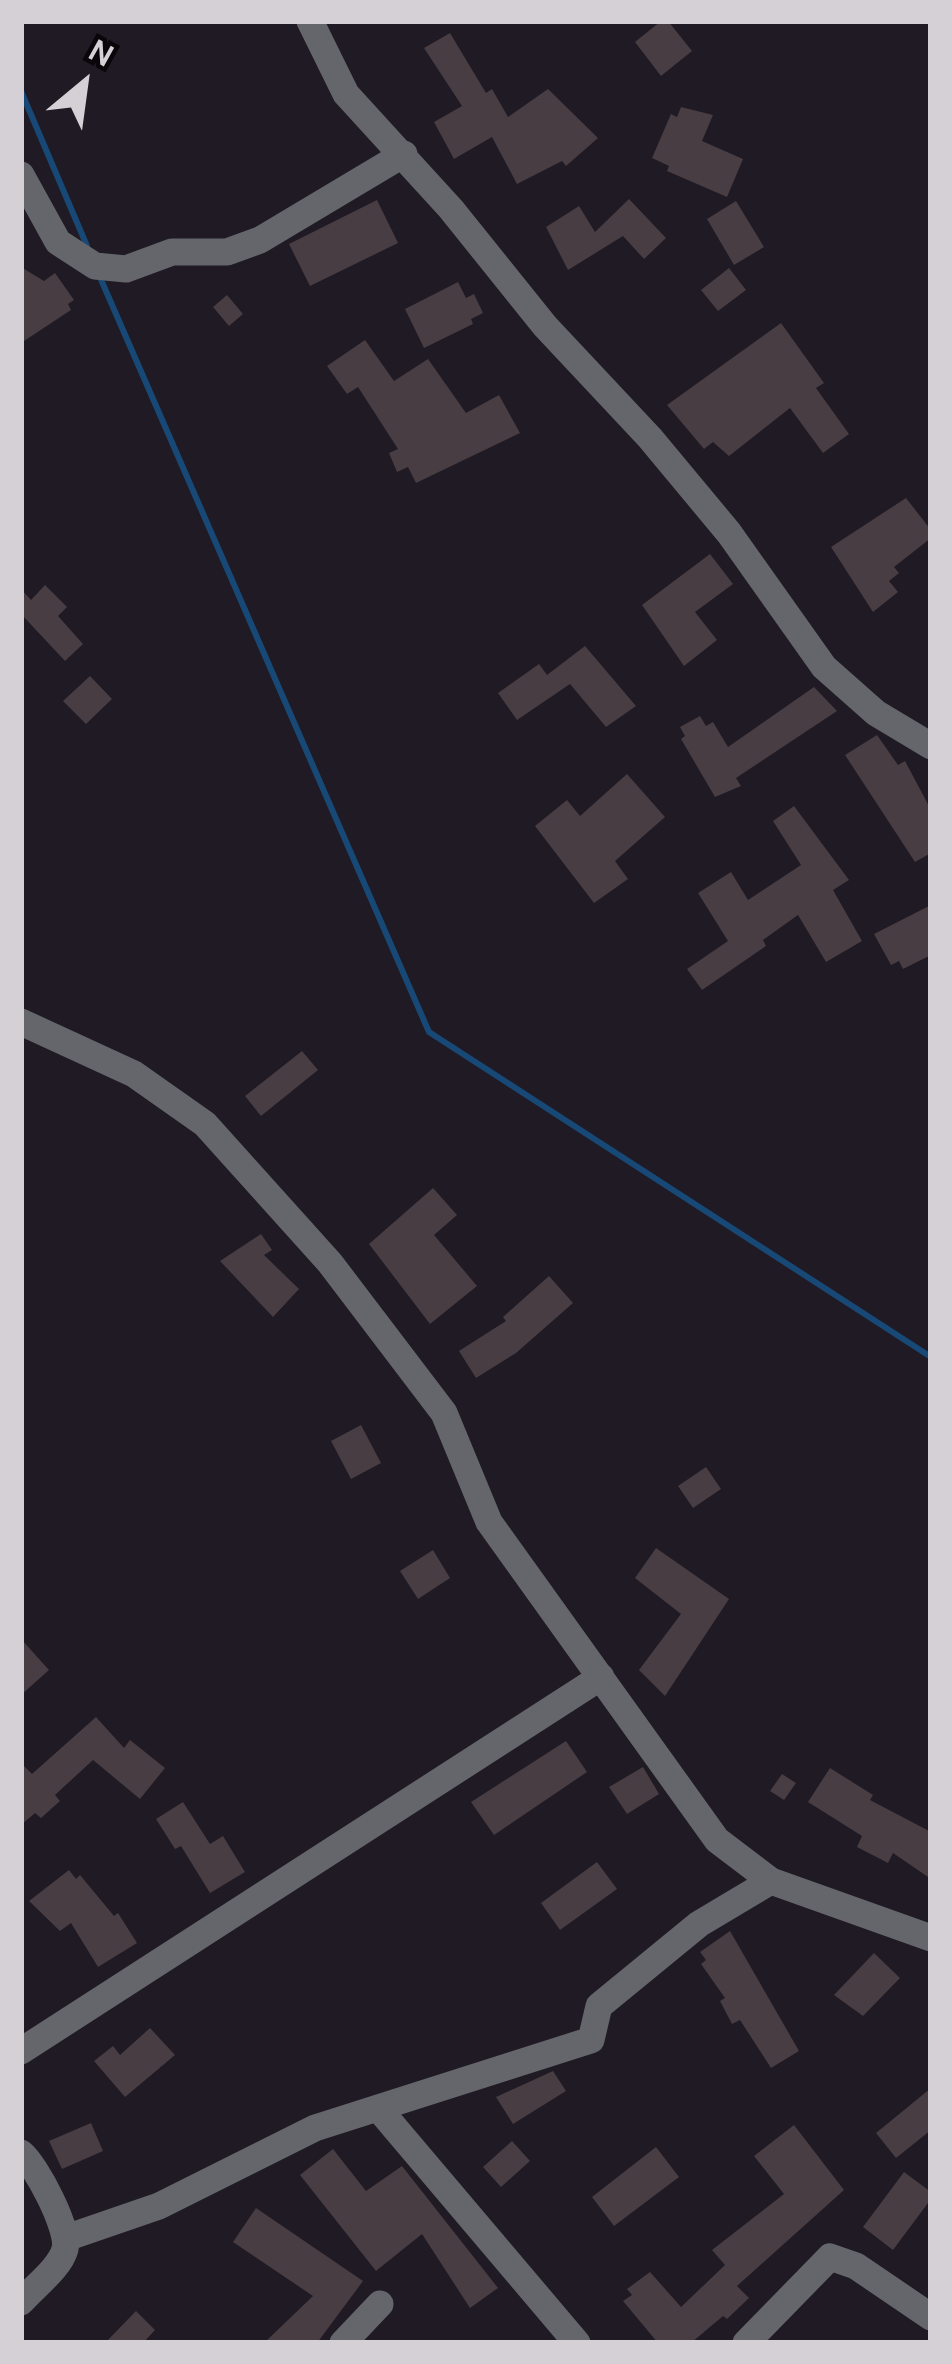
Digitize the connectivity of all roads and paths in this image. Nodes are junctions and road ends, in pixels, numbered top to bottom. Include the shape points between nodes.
1 (310, 21) edge
2 (404, 154) junction
3 (21, 175) edge
4 (931, 746) edge
5 (21, 1022) edge
6 (601, 1677) junction
7 (770, 1881) junction
8 (931, 1938) edge
9 (21, 2051) edge
10 (377, 2108) junction
11 (22, 2151) edge
12 (66, 2238) junction
13 (21, 2302) edge
14 (380, 2304) dead end
15 (931, 2317) edge
16 (343, 2343) edge
17 (577, 2343) edge
18 (746, 2343) edge

1 - 2 street via 346,94
2 - 3 street via 260,240 226,252 172,252 126,269 95,266 58,242
2 - 4 street via 729,533 824,667 876,713
5 - 6 street via 134,1074 239,1158 444,1413 489,1522
6 - 7 street via 717,1840
6 - 9 street
7 - 8 street
7 - 10 street via 699,1924 612,1994 599,2006 591,2040
10 - 12 street via 315,2128 159,2206
10 - 17 street
11 - 12 street
12 - 13 street via 64,2255
14 - 16 street
15 - 18 street via 856,2266 830,2258

